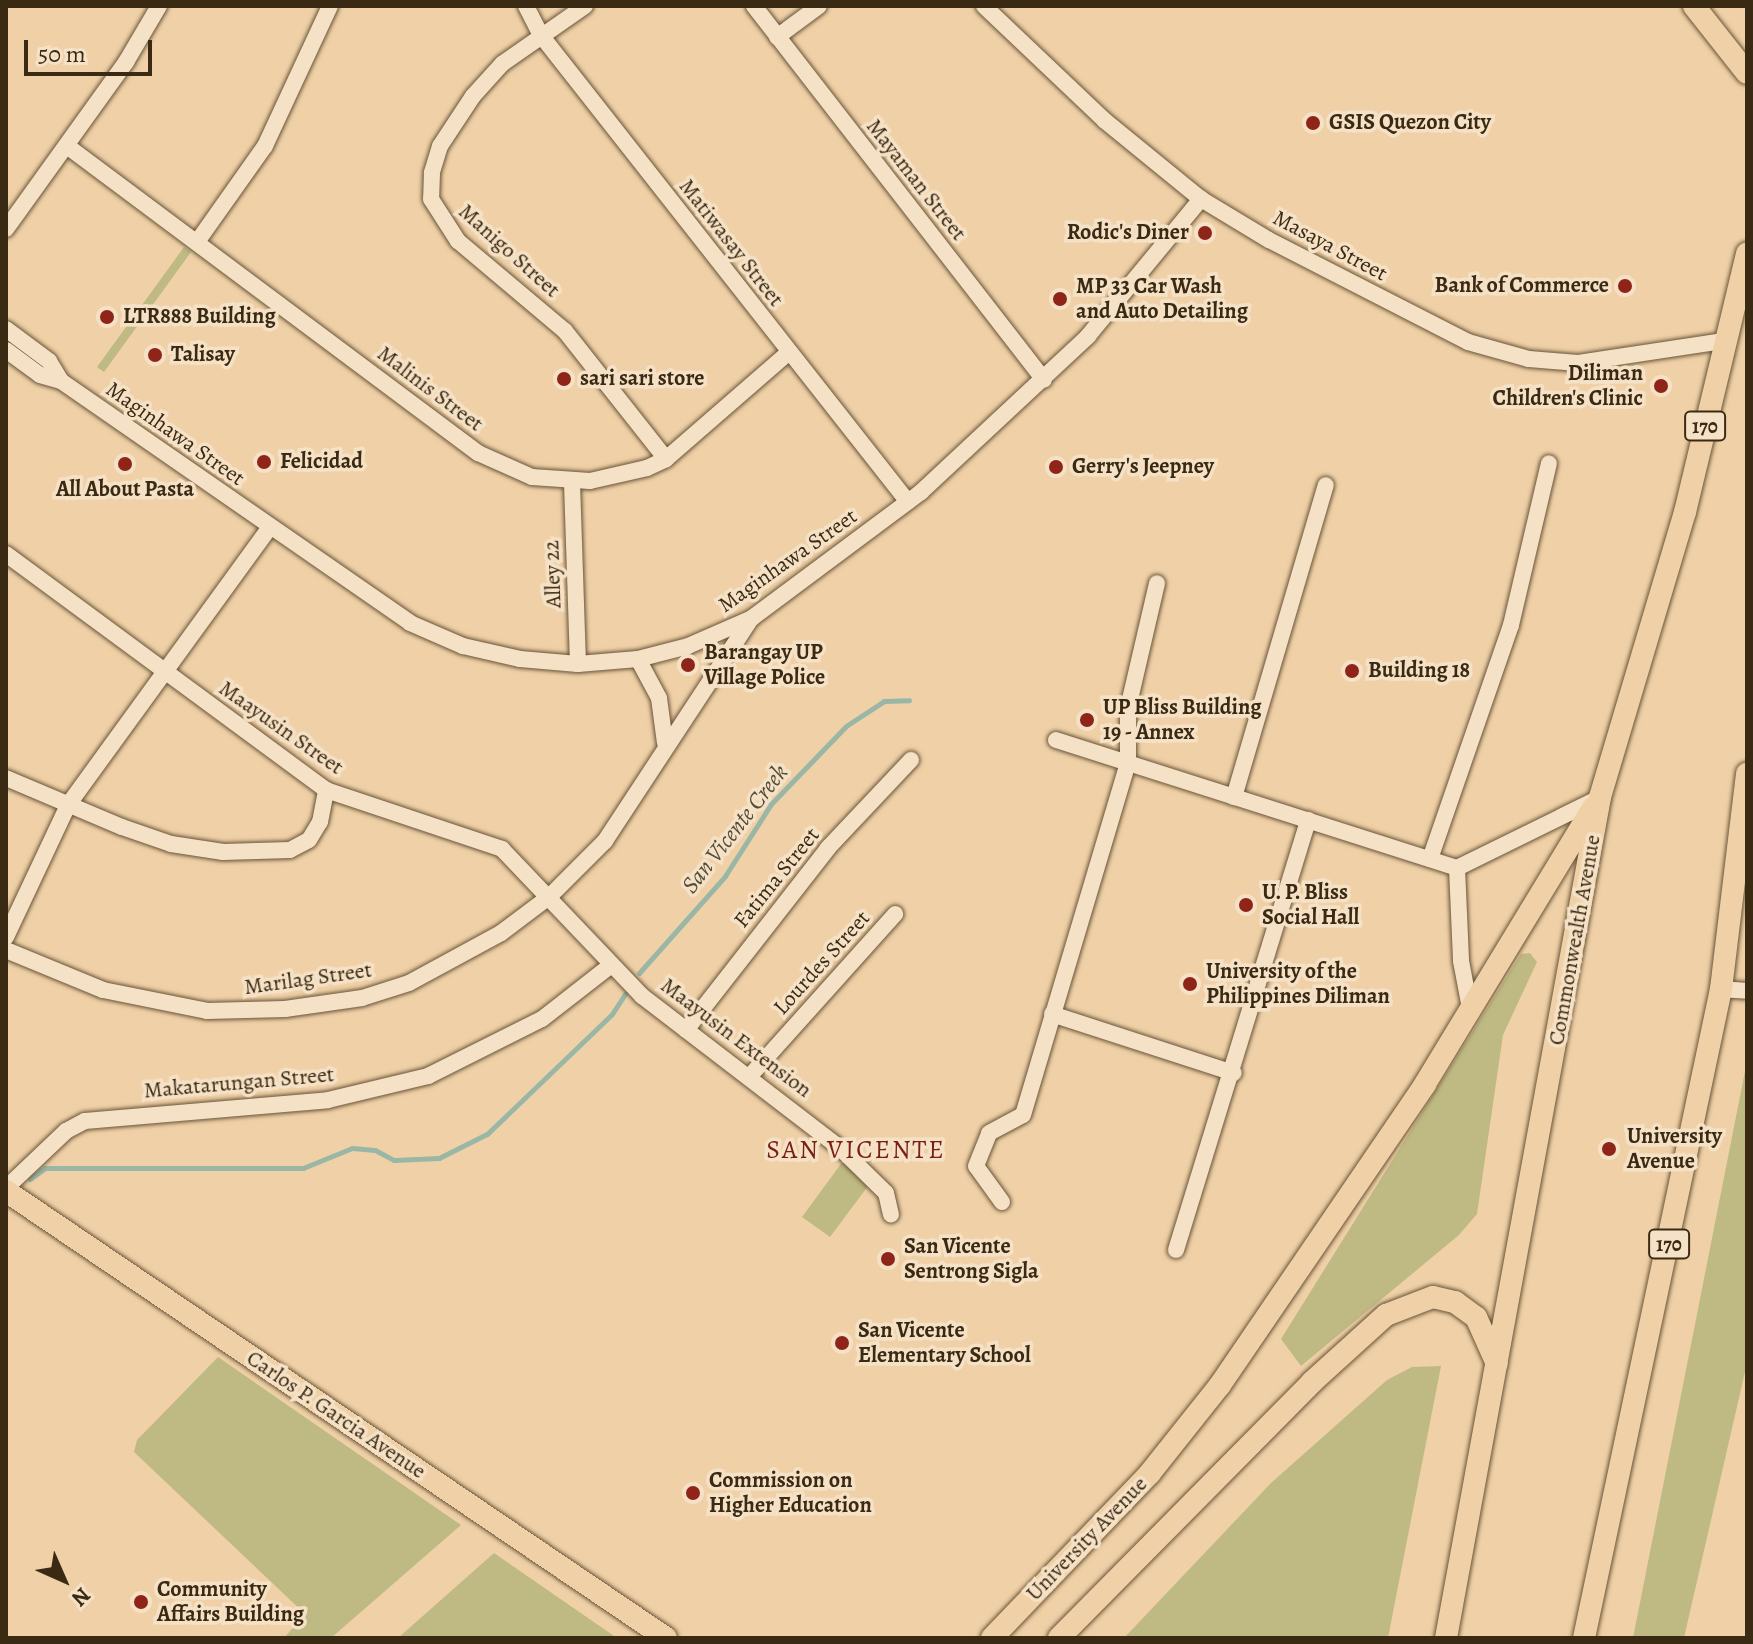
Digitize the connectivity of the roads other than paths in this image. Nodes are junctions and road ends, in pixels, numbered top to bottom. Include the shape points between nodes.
1 (159, 6) edge
2 (330, 6) edge
3 (526, 6) edge
4 (585, 6) edge
5 (755, 6) edge
6 (819, 6) edge
7 (984, 6) edge
8 (1694, 6) edge
9 (540, 34) junction
10 (777, 37) junction
11 (1747, 73) edge
12 (67, 146) junction
13 (1201, 199) junction
14 (6, 229) edge
15 (197, 242) junction
16 (1747, 253) edge
17 (6, 329) edge
18 (1724, 341) junction
19 (6, 350) edge
20 (788, 353) junction
21 (1044, 380) junction
22 (61, 381) junction
23 (666, 459) junction
24 (1549, 463) dead end
25 (572, 483) junction
26 (1326, 485) dead end
27 (908, 502) junction
28 (270, 527) junction
29 (6, 554) edge
30 (1157, 583) dead end
31 (752, 618) junction
32 (638, 659) junction
33 (578, 664) junction
34 (163, 671) junction
35 (1056, 740) dead end
36 (665, 743) junction
37 (911, 760) dead end
38 (1128, 763) junction
39 (1747, 774) edge
40 (6, 778) edge
41 (326, 790) junction
42 (1234, 797) junction
43 (1600, 797) junction
44 (68, 805) junction
45 (1308, 820) junction
46 (1430, 859) junction
47 (1457, 868) junction
48 (549, 897) junction
49 (895, 914) dead end
50 (6, 937) edge
51 (6, 950) edge
52 (611, 965) junction
53 (1721, 989) junction
54 (1747, 991) edge
55 (1470, 1008) junction
56 (1052, 1014) junction
57 (686, 1030) junction
58 (1234, 1073) junction
59 (749, 1077) junction
60 (6, 1189) edge
61 (1002, 1202) dead end
62 (891, 1214) dead end
63 (1176, 1250) dead end
64 (1497, 1365) junction
65 (666, 1638) edge
66 (992, 1638) edge
67 (1059, 1638) edge
68 (1446, 1638) edge
69 (1584, 1638) edge

1 - 12 street
2 - 15 street via 265,146
3 - 9 street, Matiwasay Street
4 - 9 street, Manigo Street
5 - 10 street, Mayaman Street
6 - 10 street
7 - 13 street, Masaya Street via 1104,120
8 - 11 main road
9 - 20 street, Matiwasay Street
9 - 23 street, Manigo Street via 502,64 454,121 432,173 431,199 458,241 565,331
10 - 21 street, Mayaman Street
12 - 14 street
12 - 15 street, Malinis Street
13 - 18 street, Masaya Street via 1283,247 1468,342 1496,351 1587,362
13 - 21 street, Maginhawa Street via 1088,336
15 - 25 street, Malinis Street via 478,453 532,477
16 - 18 main road, Commonwealth Avenue / 170
17 - 22 street, Maginhawa Street via 49,361
18 - 43 main road, Commonwealth Avenue / 170 via 1685,512
19 - 22 street, Maginhawa Street via 40,375
20 - 23 street, Malinis Street
20 - 27 street, Matiwasay Street
21 - 27 street, Maginhawa Street
22 - 28 street, Maginhawa Street
23 - 25 street, Malinis Street via 627,475
24 - 46 street via 1511,625
25 - 33 street, Alley 22
26 - 42 street
27 - 31 street, Maginhawa Street
28 - 33 street, Maginhawa Street via 384,608 436,635 491,653
28 - 34 street
29 - 34 street, Maayusin Street
30 - 38 street via 1128,708
31 - 32 street, Maginhawa Street via 688,646
31 - 36 street, Marilag Street
32 - 33 street, Maginhawa Street
32 - 36 street via 659,698
34 - 41 street, Maayusin Street
34 - 44 street
35 - 38 street
36 - 48 street, Marilag Street via 605,841
37 - 57 street, Fatima Street via 828,848
38 - 42 street
38 - 56 street
39 - 53 main road, 170
40 - 44 street
41 - 44 street via 320,822 309,840 267,853 171,844
41 - 48 street, Maayusin Street via 488,842
42 - 45 street
43 - 47 street
43 - 55 main road, University Avenue
43 - 64 main road, Commonwealth Avenue / 170
44 - 50 street
45 - 46 street
45 - 58 street
46 - 47 street
47 - 55 street via 1461,961
48 - 51 street, Marilag Street via 501,933 409,983 362,998 285,1009 207,1011 153,1003 103,990
48 - 52 street, Maayusin Extension
49 - 59 street, Lourdes Street
52 - 57 street, Maayusin Extension
52 - 60 street, Makatarungan Street via 542,1019 428,1076 328,1100 85,1121 66,1131
53 - 54 street
53 - 69 main road, 170
55 - 66 main road, University Avenue via 1324,1238 1220,1385 1150,1473
56 - 58 street
56 - 61 street via 1023,1115 989,1133 976,1166
57 - 59 street, Maayusin Extension
58 - 63 street
59 - 62 street, Maayusin Extension via 840,1148 886,1193
60 - 65 main road, Carlos P. Garcia Avenue
64 - 67 main road via 1476,1317 1455,1302 1433,1297 1386,1315
64 - 68 main road, Commonwealth Avenue / 170

